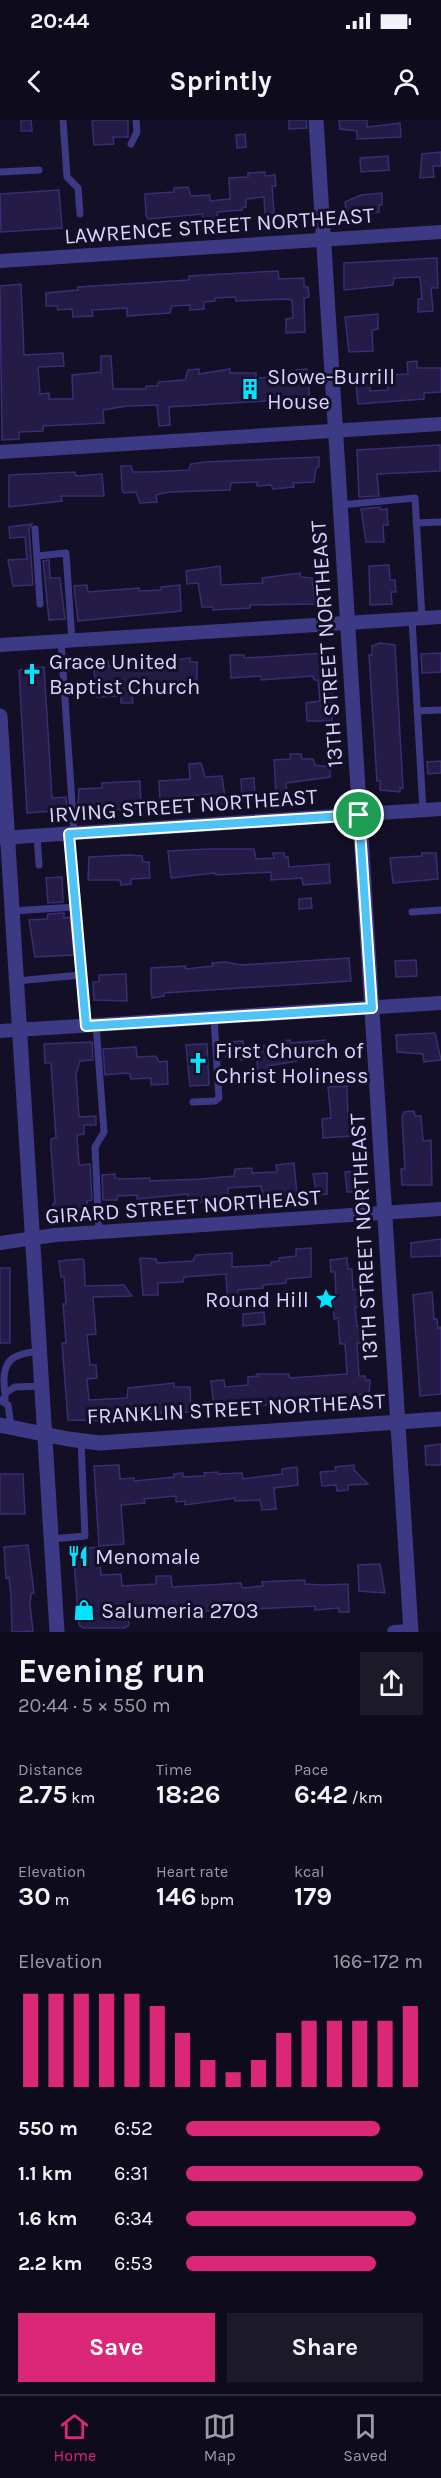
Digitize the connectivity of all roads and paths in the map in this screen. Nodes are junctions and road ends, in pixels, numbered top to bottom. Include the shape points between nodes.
1 (63, 120) edge
2 (136, 120) edge
3 (316, 120) edge
4 (131, 144) dead end
5 (39, 170) dead end
6 (0, 172) edge
7 (80, 214) dead end
8 (441, 232) edge
9 (324, 239) junction
10 (0, 261) edge
11 (441, 424) edge
12 (335, 431) junction
13 (0, 452) edge
14 (340, 505) junction
15 (441, 522) edge
16 (416, 524) junction
17 (35, 529) dead end
18 (37, 556) junction
19 (40, 604) dead end
20 (441, 617) edge
21 (417, 618) junction
22 (348, 623) junction
23 (66, 641) junction
24 (0, 645) edge
25 (441, 710) edge
26 (417, 711) junction
27 (0, 716) edge
28 (441, 809) edge
29 (423, 810) junction
30 (359, 815) junction
31 (72, 834) junction
32 (38, 835) junction
33 (4, 837) edge
34 (39, 865) dead end
35 (75, 907) junction
36 (441, 910) edge
37 (12, 911) junction
38 (412, 912) dead end
39 (81, 975) junction
40 (16, 981) junction
41 (441, 1003) edge
42 (372, 1008) junction
43 (214, 1018) junction
44 (91, 1025) junction
45 (20, 1030) junction
46 (0, 1031) edge
47 (193, 1102) dead end
48 (441, 1209) edge
49 (384, 1213) junction
50 (99, 1233) junction
51 (33, 1239) junction
52 (0, 1243) edge
53 (40, 1351) junction
54 (42, 1386) junction
55 (3, 1398) edge
56 (441, 1419) edge
57 (398, 1421) junction
58 (5, 1425) edge
59 (45, 1434) junction
60 (81, 1441) junction
61 (52, 1539) junction
62 (411, 1631) edge
63 (57, 1632) edge
64 (393, 1632) edge

1 - 7 lane via 67,177 78,188
2 - 4 lane via 137,132
3 - 9 street, 13TH STREET NORTHEAST
5 - 6 lane
8 - 9 street, LAWRENCE STREET NORTHEAST
9 - 10 street, LAWRENCE STREET NORTHEAST
9 - 12 street, 13TH STREET NORTHEAST
11 - 12 street
12 - 13 street
12 - 14 street, 13TH STREET NORTHEAST
14 - 16 lane via 415,498
14 - 22 street, 13TH STREET NORTHEAST
15 - 16 lane
16 - 21 lane
17 - 18 lane
18 - 19 lane
18 - 23 lane via 66,553
20 - 21 street
21 - 22 street
21 - 26 lane
22 - 23 street
22 - 30 street, 13TH STREET NORTHEAST
23 - 24 street
23 - 31 lane
25 - 26 lane
26 - 29 lane
27 - 33 street
28 - 29 street, IRVING STREET NORTHEAST
29 - 30 street, IRVING STREET NORTHEAST
30 - 31 street, IRVING STREET NORTHEAST
30 - 42 street, 13TH STREET NORTHEAST
31 - 32 street, IRVING STREET NORTHEAST
31 - 35 lane
32 - 33 street, IRVING STREET NORTHEAST
32 - 34 lane
33 - 37 street
35 - 37 lane
35 - 39 lane
36 - 38 lane
37 - 40 street
39 - 40 lane
39 - 44 lane
40 - 45 street
41 - 42 street
42 - 43 street
42 - 49 street, 13TH STREET NORTHEAST
43 - 44 street
43 - 47 lane via 219,1098
44 - 45 street
44 - 50 lane via 104,1132 95,1147
45 - 46 street
45 - 51 street
48 - 49 street, GIRARD STREET NORTHEAST
49 - 50 street, GIRARD STREET NORTHEAST
49 - 57 street, 13TH STREET NORTHEAST
50 - 51 street, GIRARD STREET NORTHEAST
51 - 52 street, GIRARD STREET NORTHEAST
51 - 53 street
53 - 54 street
53 - 55 lane via 5,1359 0,1366
54 - 55 lane via 15,1387
54 - 59 street
55 - 58 lane via 9,1405
56 - 57 street, FRANKLIN STREET NORTHEAST
57 - 60 street, FRANKLIN STREET NORTHEAST via 127,1442
57 - 62 street, 13TH STREET NORTHEAST
58 - 59 street, FRANKLIN STREET NORTHEAST
59 - 60 street, FRANKLIN STREET NORTHEAST
59 - 61 street
60 - 61 lane via 85,1536
61 - 63 street
62 - 64 street

